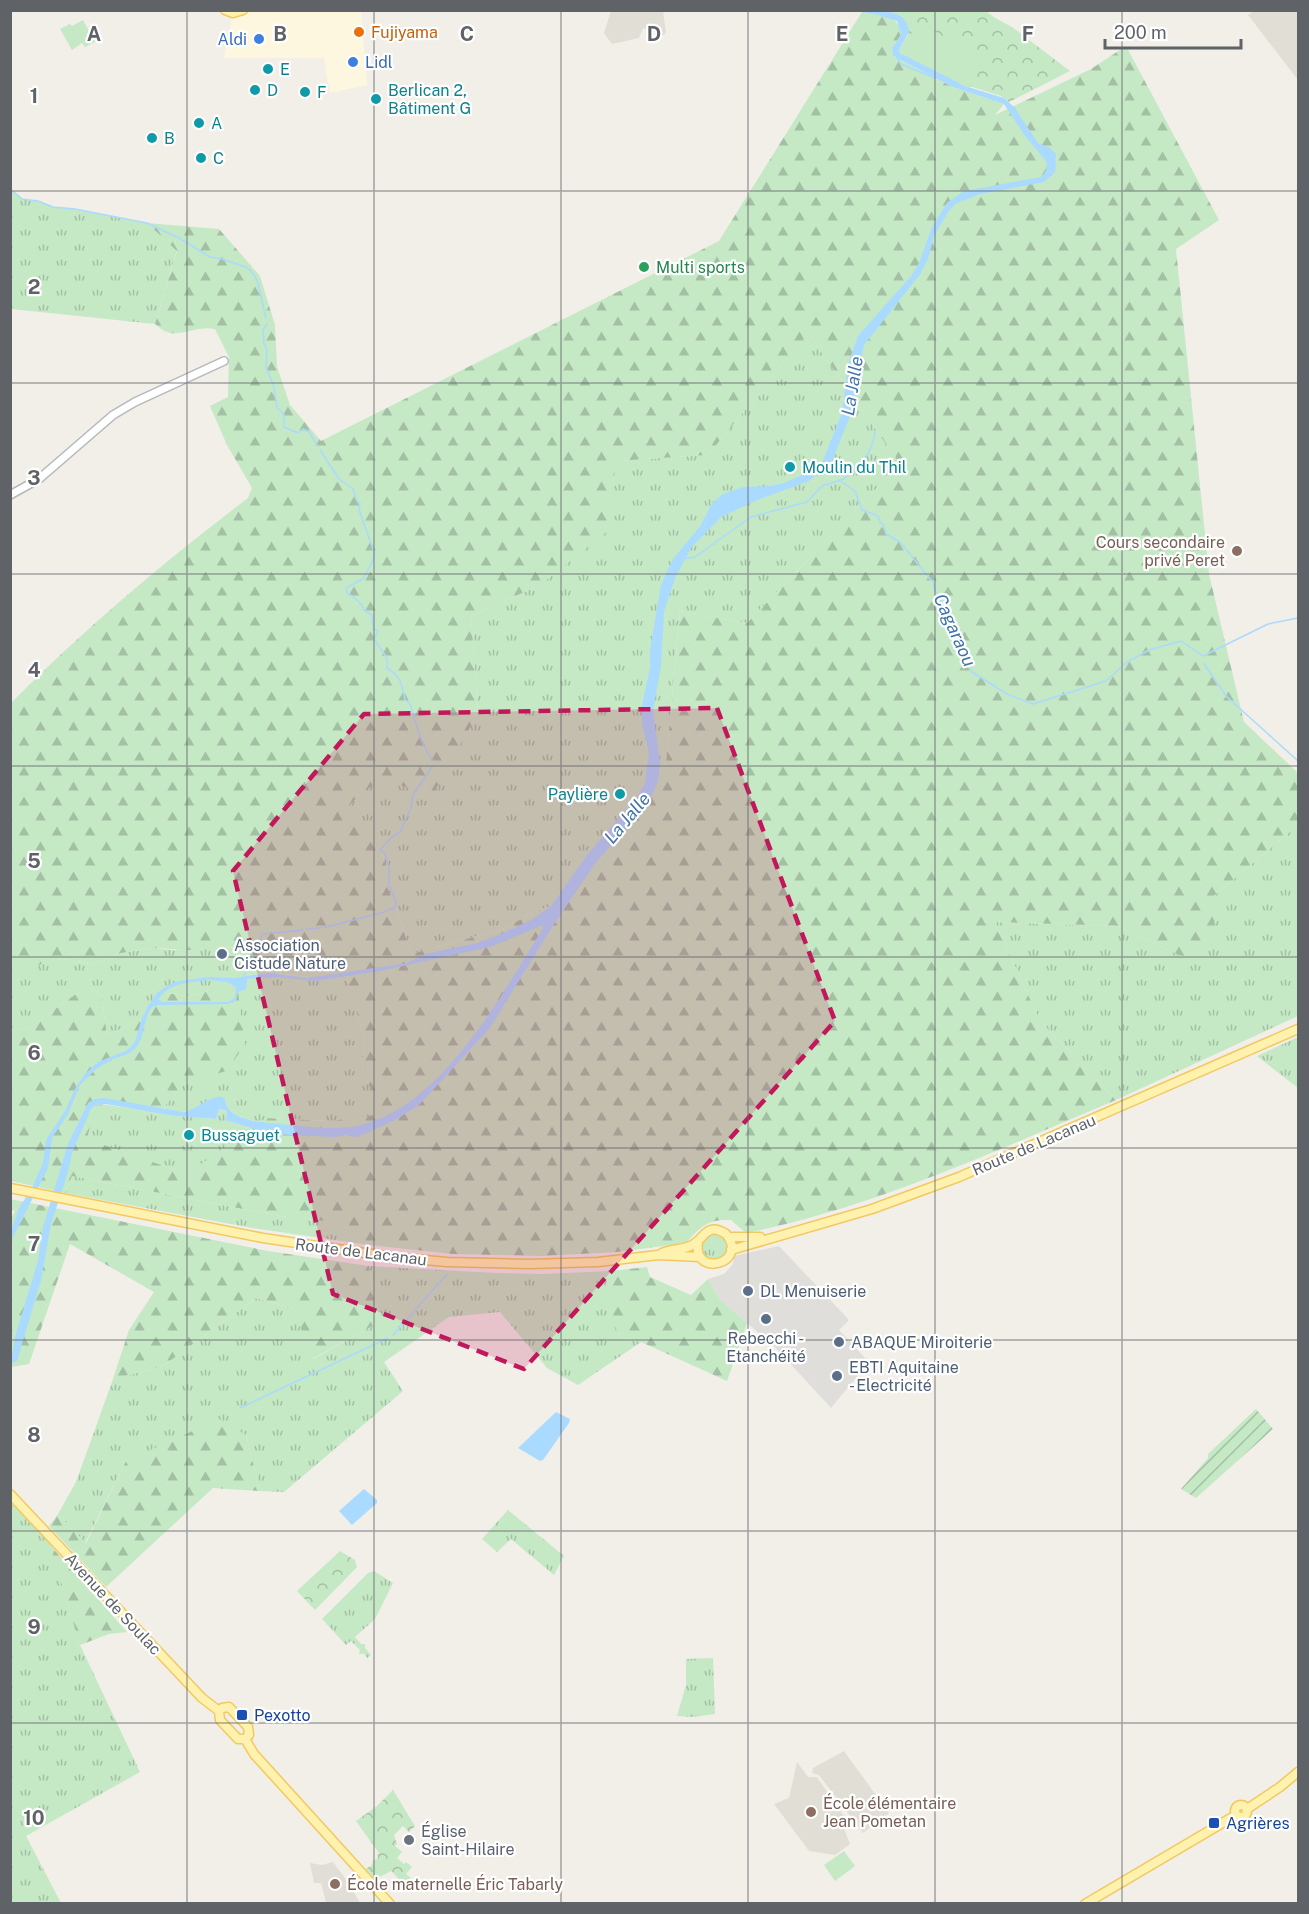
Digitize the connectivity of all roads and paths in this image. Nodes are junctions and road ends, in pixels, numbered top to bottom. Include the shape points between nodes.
1 (225, 10) edge
2 (243, 10) edge
3 (224, 361) dead end
4 (10, 495) edge
5 (1299, 1028) edge
6 (10, 1188) edge
7 (775, 1236) junction
8 (729, 1237) junction
9 (698, 1242) junction
10 (732, 1250) junction
11 (658, 1255) junction
12 (700, 1257) junction
13 (10, 1494) edge
14 (219, 1711) junction
15 (245, 1739) junction
16 (1299, 1772) edge
17 (390, 1904) edge
18 (1085, 1904) edge

1 - 2 main road
3 - 4 street via 112,415 39,479
5 - 7 main road, Route de Lacanau via 959,1177 872,1209
6 - 11 main road, Route de Lacanau via 315,1247 428,1261 554,1264
7 - 8 main road
7 - 10 main road
8 - 9 main road via 712,1230 705,1232
8 - 10 main road
9 - 11 main road
9 - 12 main road
10 - 12 main road via 719,1264
11 - 12 main road
13 - 14 main road, Avenue de Soulac via 202,1698
14 - 15 main road, Avenue de Soulac via 220,1720 238,1739
14 - 15 main road, Avenue de Soulac via 229,1707 248,1727
15 - 17 main road, Avenue de Soulac
16 - 18 main road via 1247,1809 1238,1806 1236,1815

